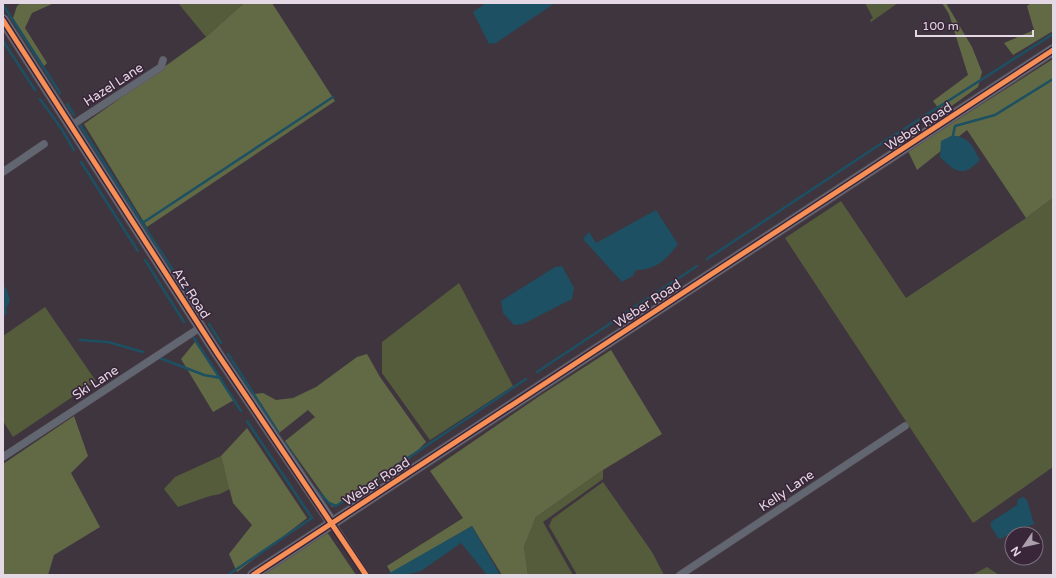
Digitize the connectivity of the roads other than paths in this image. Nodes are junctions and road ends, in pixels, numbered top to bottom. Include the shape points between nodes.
1 (3, 20) edge
2 (1053, 50) edge
3 (163, 60) dead end
4 (72, 125) junction
5 (44, 144) dead end
6 (3, 172) edge
7 (201, 327) junction
8 (905, 426) dead end
9 (3, 457) edge
10 (332, 523) junction
11 (252, 575) edge
12 (366, 575) edge
13 (680, 575) edge

1 - 4 street, Atz Road
2 - 10 street, Weber Road
3 - 4 street, Hazel Lane via 161,68
4 - 7 street, Atz Road
5 - 6 street
7 - 9 street, Ski Lane
7 - 10 street, Atz Road
8 - 13 street, Kelly Lane
10 - 11 street, Weber Road
10 - 12 street, Atz Road

